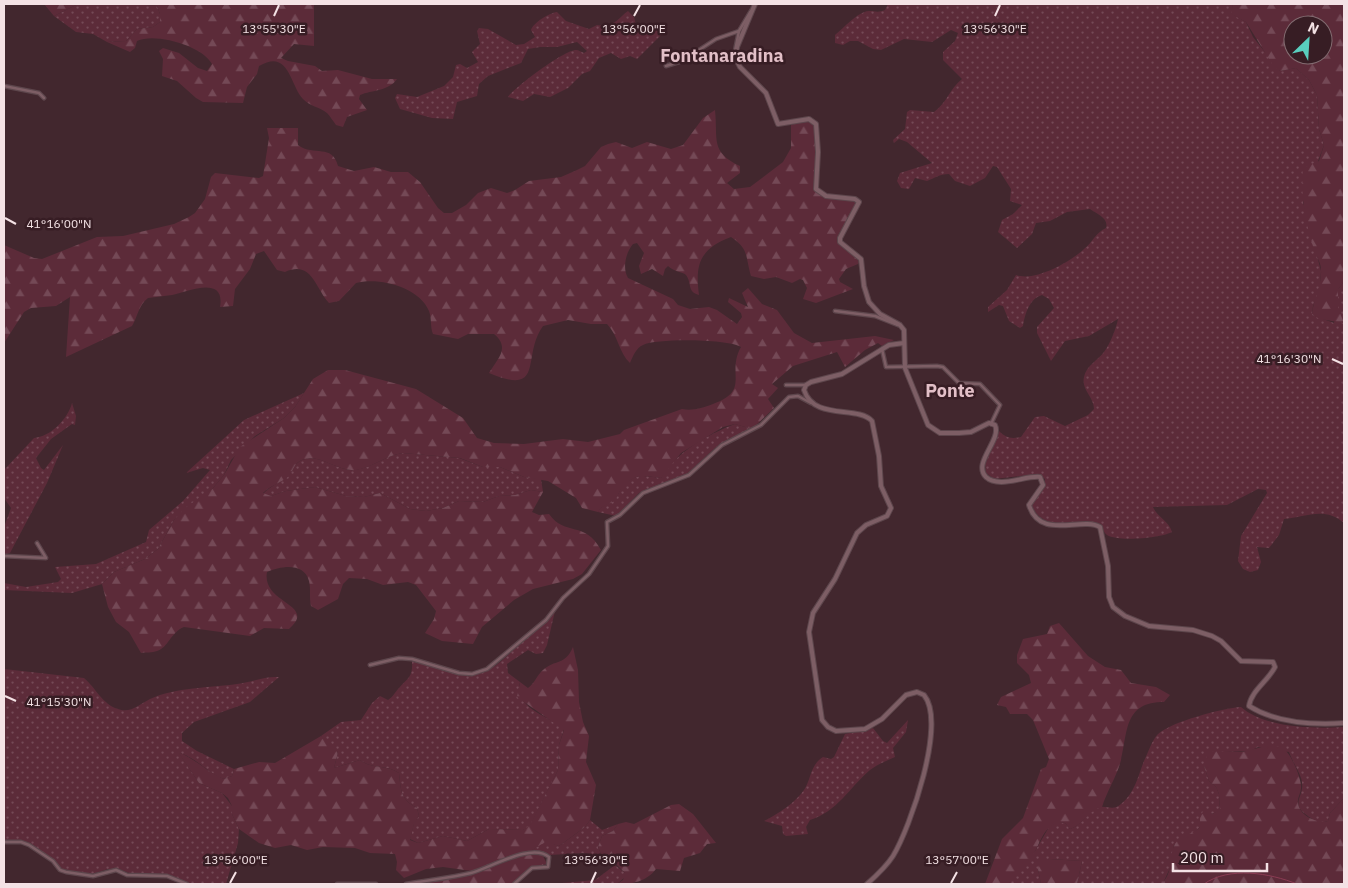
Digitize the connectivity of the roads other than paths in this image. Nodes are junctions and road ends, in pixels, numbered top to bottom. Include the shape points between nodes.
1 (755, 4) edge
2 (752, 10) junction
3 (738, 31) junction
4 (736, 52) junction
5 (666, 66) dead end
6 (4, 86) edge
7 (44, 98) dead end
8 (835, 311) dead end
9 (900, 325) junction
10 (904, 343) junction
11 (882, 349) junction
12 (905, 368) junction
13 (786, 385) dead end
14 (806, 385) junction
15 (814, 402) junction
16 (991, 424) junction
17 (37, 543) dead end
18 (4, 556) edge
19 (370, 664) dead end
20 (1344, 723) edge
21 (4, 842) edge
22 (187, 884) edge
23 (337, 884) edge
24 (376, 884) edge
25 (406, 884) edge
26 (514, 884) edge
27 (867, 884) edge

1 - 2 street
2 - 3 street
2 - 4 street
3 - 4 street
3 - 5 street
4 - 9 street via 740,67 766,93 778,124 808,119 816,124 816,189 826,196 858,201 859,205 840,242 861,259 869,302 880,314
6 - 7 street via 39,92
8 - 9 street via 875,316
9 - 10 street via 904,330
10 - 11 street
10 - 12 street
11 - 12 street via 886,368
11 - 14 street via 847,371
12 - 16 street via 925,421 932,429 942,433 966,433
12 - 16 street via 942,367 959,383 980,384 1000,405
13 - 14 street
14 - 15 street via 806,394
15 - 19 street via 789,396 761,425 722,445 689,475 637,497 620,515 607,522 608,546 589,574 563,598 546,620 486,669 472,674 459,673 412,658
15 - 27 street via 836,412 866,416 872,421 881,486 891,508 888,516 860,528 810,621 822,720 836,731 865,729 913,692 926,698 930,714 927,758 913,808 894,855
16 - 20 street via 997,430 984,461 984,474 991,480 1000,481 1040,477 1043,485 1029,505 1041,520 1056,526 1094,524 1100,527 1113,607 1149,626 1193,630 1212,636 1241,661 1273,662 1272,674 1250,701 1249,706 1258,712 1287,720
17 - 18 street via 46,558
21 - 22 street via 28,845 66,872 93,876 116,870 127,875 167,876
23 - 24 street
25 - 26 street via 469,873 527,854 549,857 548,867 532,868

